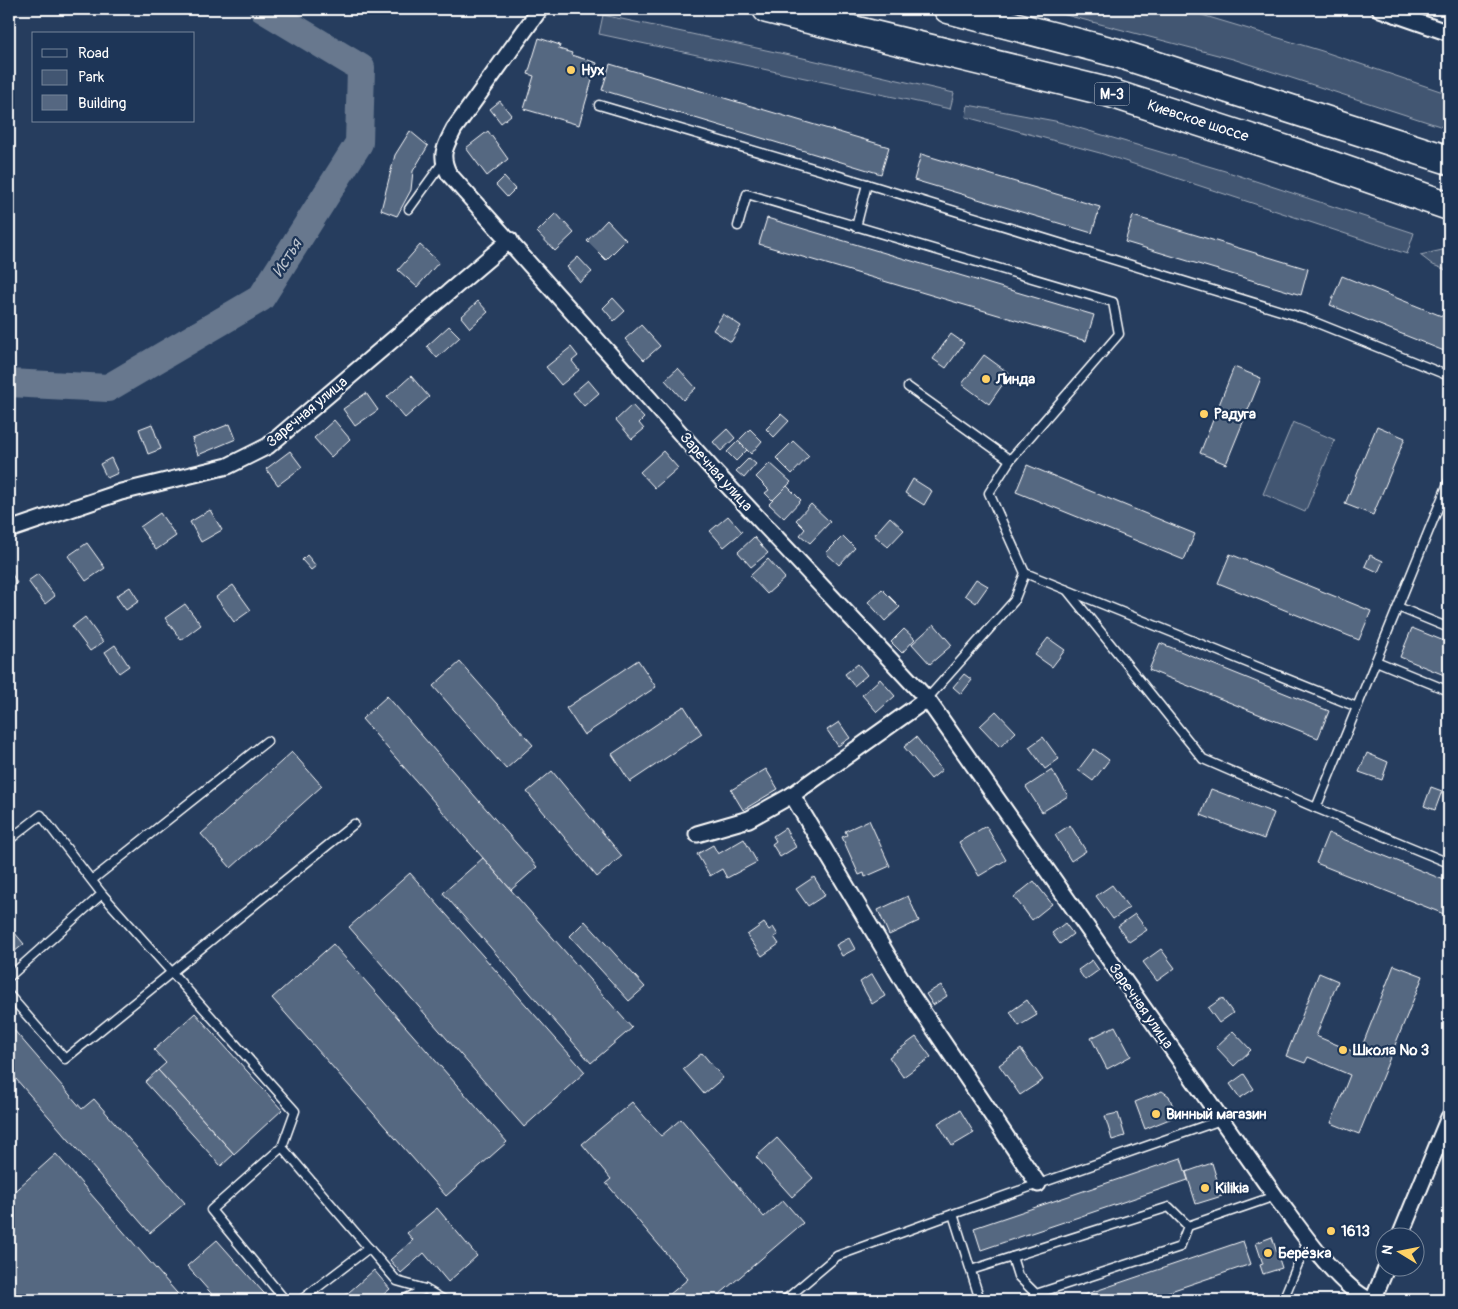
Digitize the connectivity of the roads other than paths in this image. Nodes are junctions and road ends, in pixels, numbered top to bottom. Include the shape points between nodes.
1 (540, 9) edge
2 (767, 9) edge
3 (948, 9) edge
4 (1380, 9) edge
5 (1413, 14) edge
6 (1449, 33) edge
7 (598, 105) dead end
8 (1449, 160) edge
9 (443, 162) junction
10 (867, 184) junction
11 (1443, 204) edge
12 (410, 209) dead end
13 (738, 226) dead end
14 (856, 226) junction
15 (510, 240) junction
16 (1449, 376) edge
17 (908, 387) dead end
18 (1010, 460) junction
19 (1449, 481) edge
20 (9, 530) edge
21 (1025, 573) junction
22 (1066, 589) junction
23 (1398, 607) junction
24 (1449, 628) edge
25 (1376, 661) junction
26 (1449, 691) edge
27 (927, 699) junction
28 (1357, 707) junction
29 (267, 741) dead end
30 (792, 796) junction
31 (1316, 808) junction
32 (354, 824) dead end
33 (697, 834) dead end
34 (9, 840) edge
35 (1449, 862) edge
36 (92, 880) junction
37 (102, 894) junction
38 (173, 970) junction
39 (9, 977) edge
40 (9, 995) edge
41 (1449, 1117) edge
42 (1221, 1120) junction
43 (282, 1147) junction
44 (1038, 1184) junction
45 (1276, 1196) junction
46 (952, 1214) junction
47 (1188, 1226) junction
48 (1404, 1226) edge
49 (1308, 1240) junction
50 (368, 1248) junction
51 (1012, 1257) junction
52 (971, 1270) junction
53 (1384, 1276) edge
54 (425, 1289) junction
55 (285, 1300) edge
56 (302, 1300) edge
57 (403, 1300) edge
58 (444, 1300) edge
59 (785, 1300) edge
60 (980, 1300) edge
61 (1283, 1300) edge
62 (1370, 1300) edge
63 (1374, 1300) edge

1 - 9 street via 454,129 444,149
2 - 11 highway, Киевское шоссе / М-3 via 1104,92 1296,152
3 - 8 highway via 1117,53
4 - 5 street
5 - 6 street
7 - 10 lane
8 - 11 highway via 1424,166 1420,178 1423,187
9 - 12 lane
9 - 15 street, Заречная улица via 449,174
10 - 14 lane
10 - 16 lane via 1307,319
13 - 14 lane via 747,194
14 - 18 lane via 1113,302 1119,334
15 - 20 street, Заречная улица via 268,446 228,466 121,492
15 - 27 street, Заречная улица via 714,471
17 - 18 lane
18 - 21 lane via 989,493
19 - 23 lane
21 - 22 lane
21 - 27 lane via 1014,601
22 - 28 lane
22 - 31 lane via 1203,759
23 - 24 lane
23 - 25 lane
25 - 26 lane
25 - 28 lane
27 - 30 street
27 - 42 street, Заречная улица
28 - 31 lane
29 - 36 lane
30 - 33 street via 749,819
30 - 44 street via 910,993
31 - 35 lane
32 - 38 lane
34 - 36 lane via 41,815
36 - 37 lane
37 - 38 lane
37 - 39 lane
38 - 40 lane via 65,1059
38 - 43 lane via 295,1111
41 - 48 street
42 - 44 lane
42 - 45 street, Заречная улица
43 - 50 lane
43 - 55 lane via 211,1210
44 - 46 lane
45 - 47 lane
45 - 49 street, Заречная улица
46 - 52 lane
46 - 59 lane via 837,1256
47 - 51 lane via 1169,1207
47 - 51 lane via 1180,1247 1036,1294 1018,1276
49 - 61 lane
49 - 62 street, Заречная улица via 1356,1294
50 - 54 lane via 397,1281
50 - 56 lane
51 - 52 lane
52 - 60 lane
53 - 63 street
54 - 57 lane
54 - 58 lane

